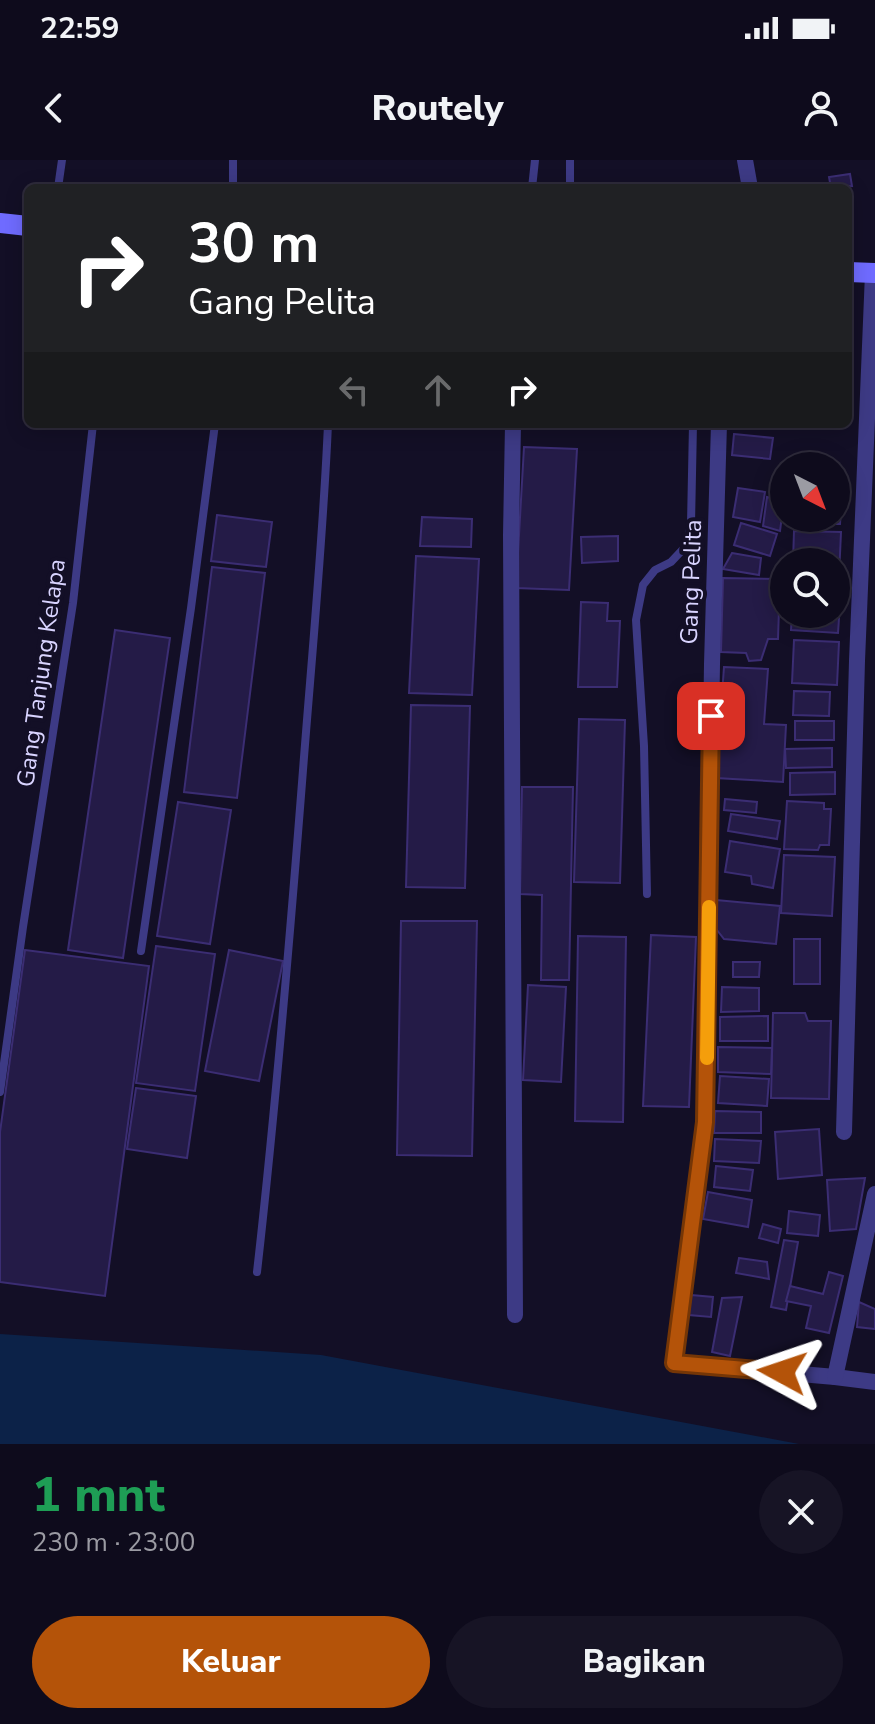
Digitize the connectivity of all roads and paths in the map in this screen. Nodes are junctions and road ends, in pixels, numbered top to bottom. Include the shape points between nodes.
1 (62, 160) edge
2 (233, 160) edge
3 (535, 160) edge
4 (570, 160) edge
5 (745, 160) edge
6 (59, 184) edge
7 (233, 184) edge
8 (532, 184) edge
9 (570, 184) edge
10 (749, 184) edge
11 (0, 223) edge
12 (24, 226) edge
13 (852, 272) edge
14 (874, 273) edge
15 (93, 428) edge
16 (214, 428) edge
17 (328, 428) edge
18 (513, 428) edge
19 (693, 428) edge
20 (719, 428) edge
21 (647, 894) dead end
22 (141, 951) dead end
23 (0, 1092) edge
24 (844, 1132) dead end
25 (875, 1194) edge
26 (257, 1272) dead end
27 (515, 1315) dead end
28 (835, 1377) junction
29 (875, 1382) edge

1 - 6 lane
2 - 7 lane
3 - 8 lane
4 - 9 lane
5 - 10 street
11 - 12 main road
13 - 14 main road
14 - 24 street
15 - 23 lane, Gang Tanjung Kelapa via 73,603
16 - 22 lane
17 - 26 lane via 275,1108
18 - 27 street
19 - 21 lane via 687,545 643,585 636,620
20 - 28 street, Gang Pelita via 705,1122 674,1363
25 - 28 street
28 - 29 street

